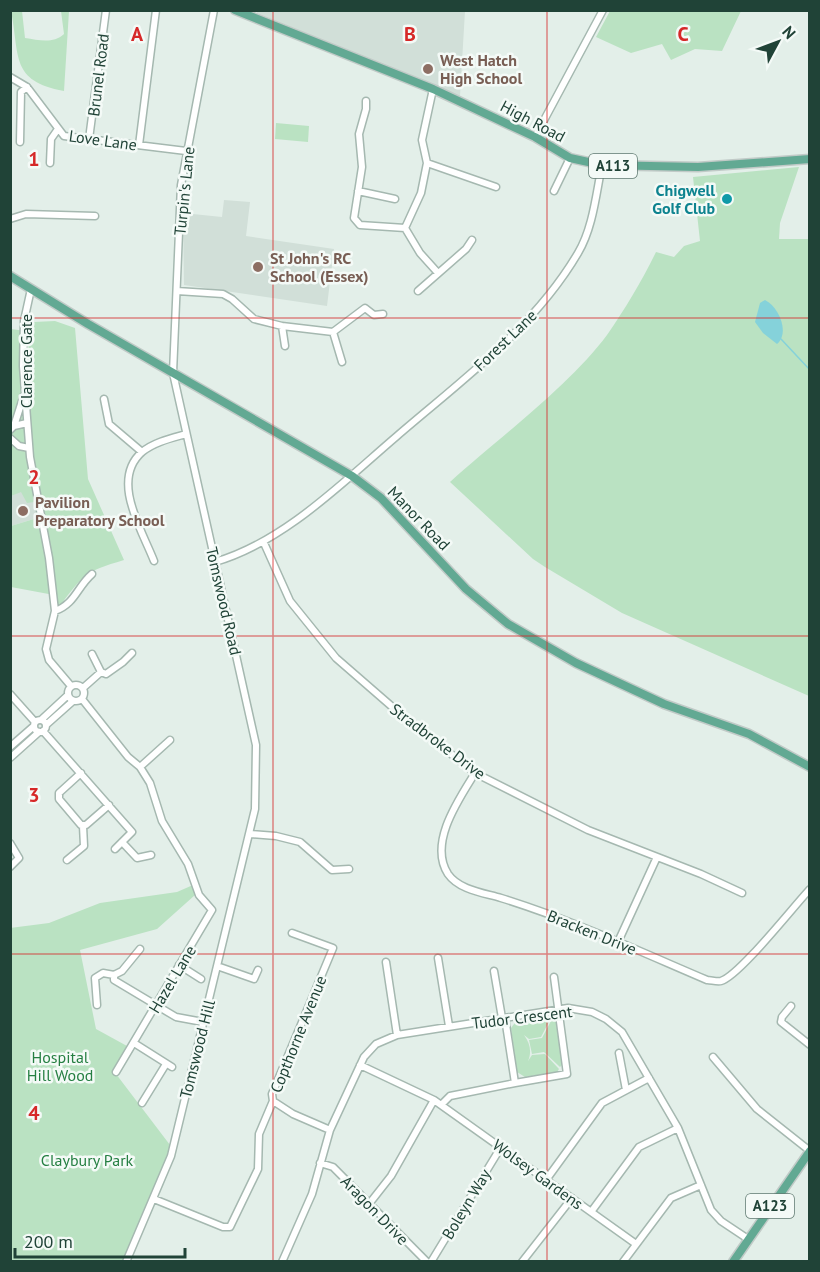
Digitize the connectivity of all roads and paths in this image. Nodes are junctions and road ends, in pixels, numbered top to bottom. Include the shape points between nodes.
1 (106, 10) edge
2 (156, 10) edge
3 (214, 10) edge
4 (235, 10) edge
5 (603, 10) edge
6 (10, 77) edge
7 (27, 87) junction
8 (433, 89) junction
9 (366, 101) dead end
10 (58, 129) junction
11 (535, 138) junction
12 (89, 139) junction
13 (20, 142) dead end
14 (139, 145) junction
15 (186, 152) junction
16 (570, 158) junction
17 (810, 159) edge
18 (50, 163) dead end
19 (426, 163) junction
20 (602, 165) junction
21 (496, 187) dead end
22 (554, 190) dead end
23 (358, 191) junction
24 (395, 199) dead end
25 (95, 216) dead end
26 (10, 219) edge
27 (405, 228) junction
28 (472, 240) dead end
29 (438, 273) junction
30 (10, 276) edge
31 (31, 289) junction
32 (177, 291) junction
33 (418, 291) dead end
34 (382, 315) dead end
35 (282, 326) junction
36 (333, 332) junction
37 (285, 346) dead end
38 (342, 362) dead end
39 (173, 373) junction
40 (25, 390) junction
41 (104, 399) dead end
42 (27, 423) junction
43 (12, 428) edge
44 (186, 434) junction
45 (10, 438) edge
46 (29, 448) junction
47 (142, 452) junction
48 (352, 476) junction
49 (264, 543) junction
50 (154, 561) dead end
51 (215, 562) junction
52 (92, 574) dead end
53 (55, 611) junction
54 (132, 653) dead end
55 (92, 654) dead end
56 (101, 672) junction
57 (71, 686) junction
58 (83, 688) junction
59 (10, 694) edge
60 (68, 695) junction
61 (82, 699) junction
62 (74, 701) junction
63 (40, 726) junction
64 (170, 740) dead end
65 (10, 747) edge
66 (10, 758) edge
67 (140, 767) junction
68 (810, 767) edge
69 (81, 773) junction
70 (475, 773) junction
71 (109, 805) junction
72 (83, 826) junction
73 (251, 832) junction
74 (122, 842) junction
75 (10, 843) edge
76 (115, 849) dead end
77 (151, 855) dead end
78 (657, 857) junction
79 (67, 860) dead end
80 (10, 867) edge
81 (349, 869) dead end
82 (810, 889) edge
83 (742, 893) dead end
84 (292, 933) dead end
85 (618, 942) junction
86 (140, 949) dead end
87 (438, 958) dead end
88 (386, 962) dead end
89 (179, 965) junction
90 (217, 966) junction
91 (258, 970) dead end
92 (494, 971) dead end
93 (554, 977) dead end
94 (114, 978) junction
95 (201, 979) dead end
96 (156, 1004) junction
97 (97, 1005) dead end
98 (790, 1006) dead end
99 (557, 1010) junction
100 (503, 1018) junction
101 (203, 1022) junction
102 (449, 1026) junction
103 (397, 1035) junction
104 (134, 1043) junction
105 (810, 1045) edge
106 (619, 1053) dead end
107 (713, 1057) dead end
108 (360, 1065) junction
109 (116, 1072) dead end
110 (649, 1078) junction
111 (515, 1083) junction
112 (626, 1090) junction
113 (434, 1100) junction
114 (273, 1101) junction
115 (142, 1103) dead end
116 (441, 1105) junction
117 (678, 1128) junction
118 (330, 1130) junction
119 (501, 1147) junction
120 (810, 1151) edge
121 (320, 1163) junction
122 (546, 1180) junction
123 (701, 1185) junction
124 (572, 1198) junction
125 (154, 1199) junction
126 (369, 1204) junction
127 (591, 1212) junction
128 (748, 1239) junction
129 (636, 1244) junction
130 (126, 1262) edge
131 (282, 1262) edge
132 (429, 1262) edge
133 (522, 1262) edge
134 (623, 1262) edge
135 (733, 1262) edge

1 - 12 street, Brunel Road
2 - 14 street
3 - 15 street, Turpin's Lane
4 - 8 main road, High Road / A113
5 - 11 street
6 - 7 street, Love Lane
7 - 10 street, Love Lane
7 - 13 street via 21,92
8 - 11 main road, High Road / A113
8 - 19 street via 422,140
9 - 23 street via 359,134 362,167
10 - 12 street, Love Lane via 64,136
10 - 18 street via 51,139
11 - 16 main road, High Road / A113
12 - 14 street, Love Lane
14 - 15 street, Love Lane
15 - 32 street, Turpin's Lane
16 - 20 main road, High Road / A113
16 - 22 street
17 - 20 main road, High Road / A113 via 698,167
19 - 21 street
19 - 27 street via 421,192
20 - 48 street, Forest Lane via 591,220 580,250 542,305 515,334
23 - 24 street
23 - 27 street via 354,218 360,225
25 - 26 street via 26,214
27 - 29 street
28 - 29 street
29 - 33 street
30 - 31 main road, Manor Road
31 - 39 main road, Manor Road
31 - 40 street, Clarence Gate via 24,321
32 - 35 street via 223,294 254,319
32 - 39 street, Turpin's Lane
34 - 36 street via 374,315 365,308
35 - 36 street
35 - 37 street
36 - 38 street
39 - 44 street, Tomswood Road
39 - 48 main road, Manor Road
40 - 42 street, Clarence Gate
40 - 43 street
41 - 47 street via 109,424
42 - 43 street
42 - 46 street, Clarence Gate
44 - 47 street
44 - 51 street, Tomswood Road
45 - 46 street
46 - 53 street, Clarence Gate
47 - 50 street via 130,470 127,490
48 - 49 street, Forest Lane
48 - 68 main road, Manor Road via 381,498 466,589 508,624 586,668 663,704 749,734
49 - 51 street, Forest Lane via 242,555
49 - 70 street, Stradbroke Drive via 290,601 336,657
51 - 73 street, Tomswood Road via 256,745
52 - 53 street via 72,602
53 - 57 street, Clarence Gate via 47,654
54 - 56 street via 113,671
55 - 56 street
56 - 58 street
57 - 58 street
57 - 60 street
58 - 61 street
59 - 63 street
60 - 62 street
60 - 63 street
61 - 62 street
61 - 67 street
62 - 63 street
63 - 65 street
63 - 66 street
63 - 69 street
64 - 67 street
67 - 89 street, Hazel Lane via 150,783 162,821 212,910
69 - 71 street
69 - 72 street via 59,793 58,799
70 - 78 street, Stradbroke Drive via 588,830
70 - 85 street, Bracken Drive via 452,810 444,840 442,859 449,875 462,886 551,914
71 - 72 street
71 - 74 street via 132,832
72 - 79 street via 84,846
73 - 81 street via 290,838 332,870
73 - 90 street, Tomswood Hill
74 - 76 street
74 - 77 street via 136,858
75 - 80 street via 19,858
78 - 83 street, Stradbroke Drive
78 - 85 street
82 - 85 street, Bracken Drive via 772,934 721,981 707,980
84 - 114 street, Copthorne Avenue via 333,948 272,1094
86 - 94 street
87 - 102 street
88 - 103 street
89 - 95 street
89 - 96 street, Hazel Lane
90 - 91 street via 254,979
90 - 101 street, Tomswood Hill
92 - 100 street
93 - 99 street
94 - 96 street
94 - 97 street via 103,974 95,978
96 - 101 street via 176,1017
96 - 104 street, Hazel Lane
98 - 105 street via 782,1022
99 - 100 street, Tudor Crescent
99 - 110 street, Tudor Crescent via 592,1012 614,1024
99 - 111 street via 567,1074
100 - 102 street, Tudor Crescent
100 - 111 street
101 - 125 street, Tomswood Hill via 171,1156
102 - 103 street, Tudor Crescent
103 - 108 street, Tudor Crescent via 376,1044
104 - 109 street, Hazel Lane
104 - 115 street via 169,1065
106 - 112 street
107 - 120 street via 757,1109
108 - 113 street, Wolsey Gardens
108 - 118 street, Tudor Crescent
110 - 112 street
110 - 117 street, Tudor Crescent
111 - 116 street via 450,1096
112 - 122 street via 597,1109
113 - 116 street, Wolsey Gardens
113 - 126 street via 391,1176
114 - 118 street, Copthorne Avenue
114 - 125 street via 259,1134 258,1169 230,1227
116 - 119 street, Wolsey Gardens
117 - 123 street, Tudor Crescent
117 - 127 street via 639,1147
118 - 121 street, Tudor Crescent
119 - 122 street, Wolsey Gardens
119 - 132 street, Boleyn Way
120 - 128 main road, A123
121 - 126 street, Aragon Drive via 333,1167
121 - 131 street, Tudor Crescent via 312,1194
122 - 124 street, Wolsey Gardens
123 - 128 street, Tudor Crescent via 715,1216
123 - 129 street via 671,1198
124 - 127 street, Wolsey Gardens
124 - 133 street
125 - 130 street, Tomswood Hill
126 - 132 street, Aragon Drive
127 - 129 street, Wolsey Gardens
128 - 135 main road, A123
129 - 134 street

